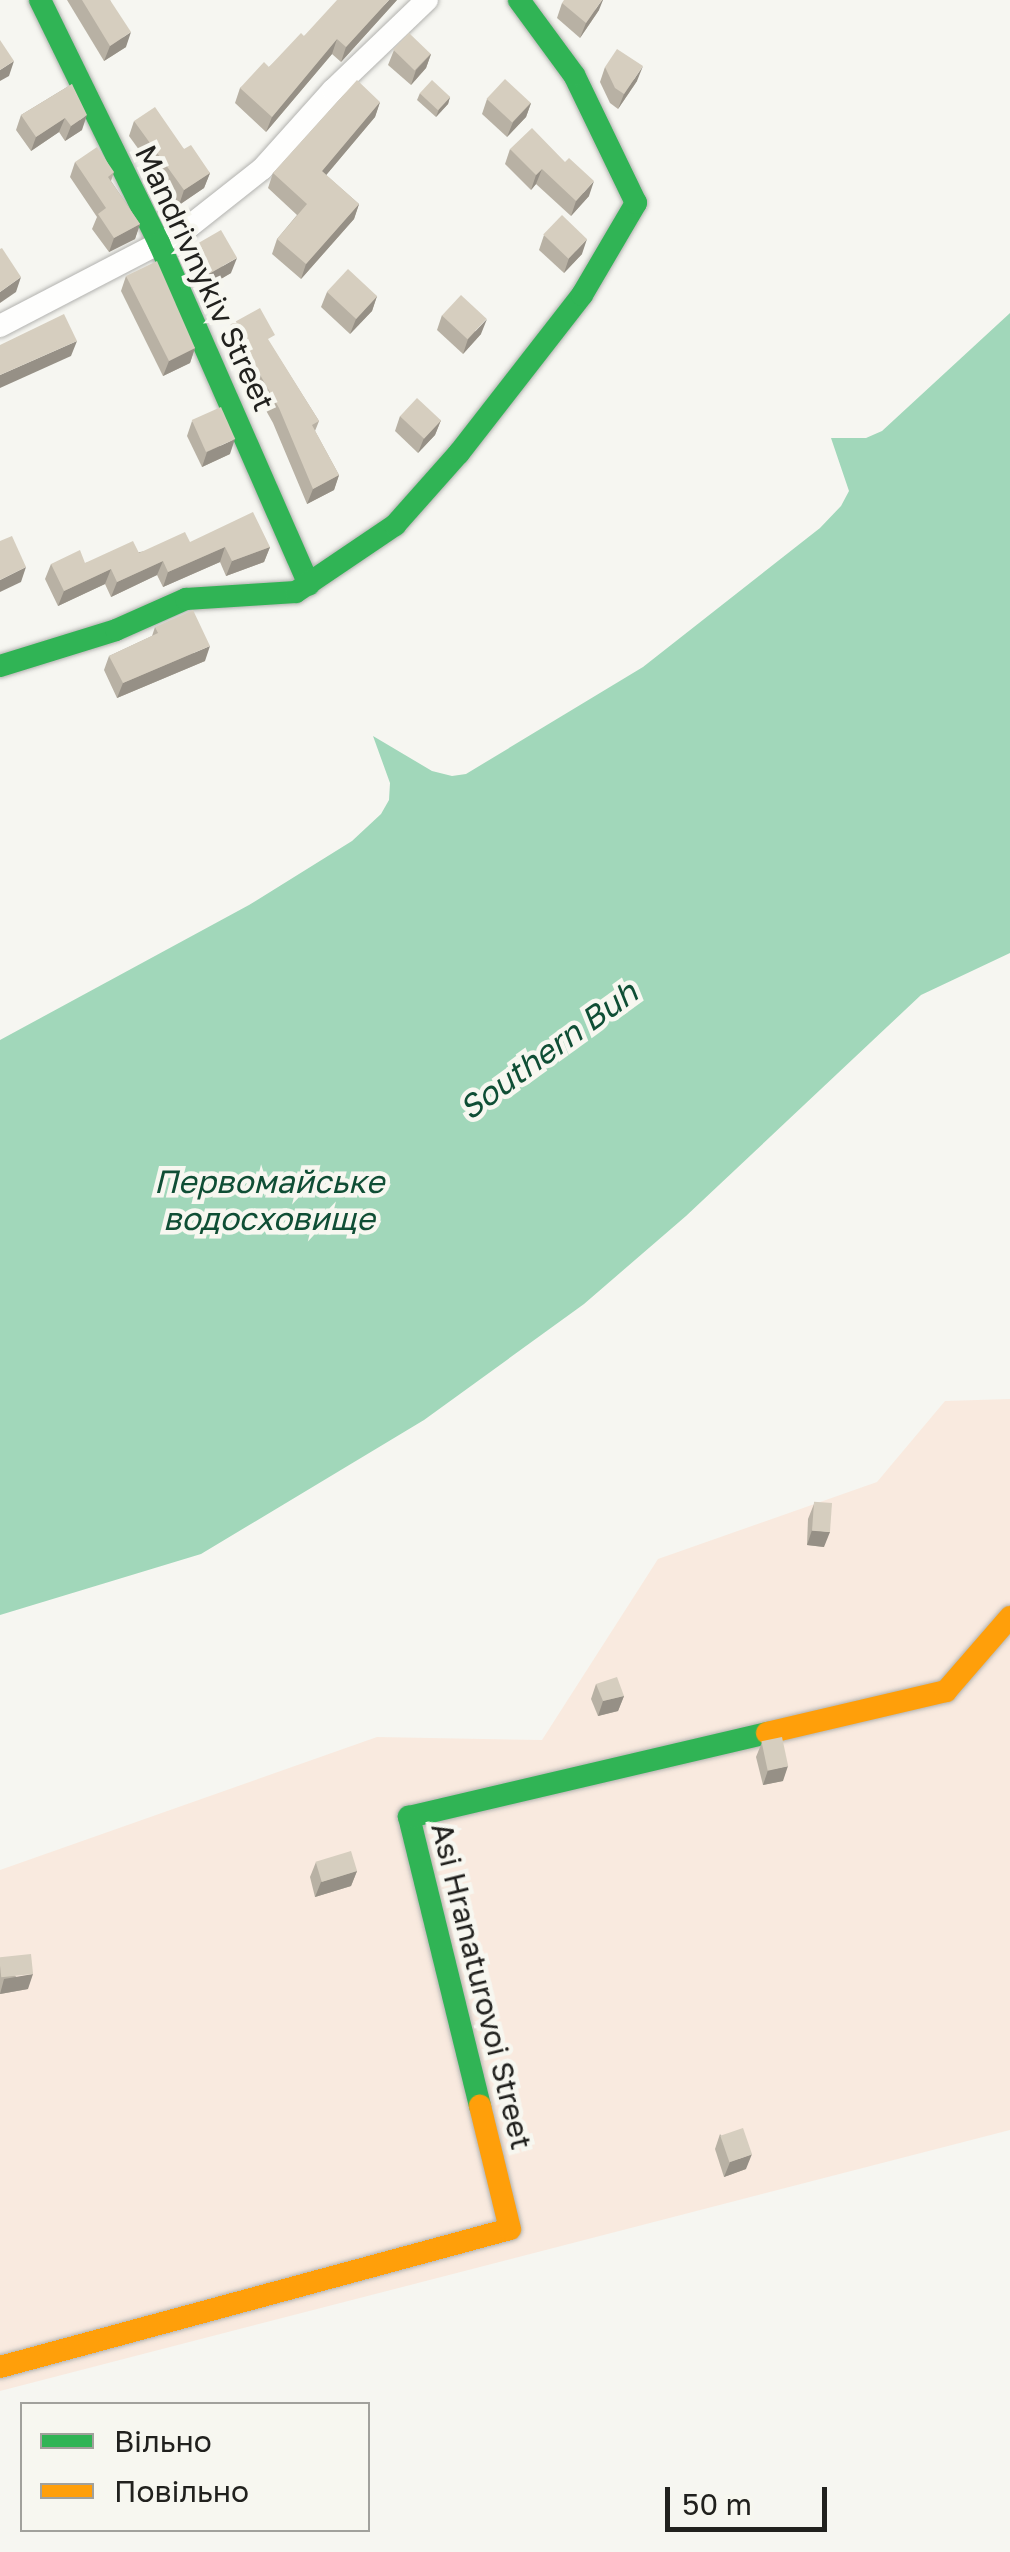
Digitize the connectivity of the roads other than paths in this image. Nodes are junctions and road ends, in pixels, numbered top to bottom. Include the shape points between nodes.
1 (40, 0) edge
2 (427, 0) edge
3 (519, 0) edge
4 (159, 243) junction
5 (0, 326) edge
6 (309, 584) junction
7 (0, 666) edge
8 (1010, 1617) edge
9 (0, 2368) edge

1 - 4 street, Mandrivnykiv Street
2 - 4 street via 262,169
3 - 6 street via 574,75 636,204 582,295 459,454 395,524
4 - 5 street
4 - 6 street, Mandrivnykiv Street
6 - 7 street via 296,592 186,599 116,630
8 - 9 street, Asi Hranaturovoi Street via 946,1691 409,1816 510,2229

